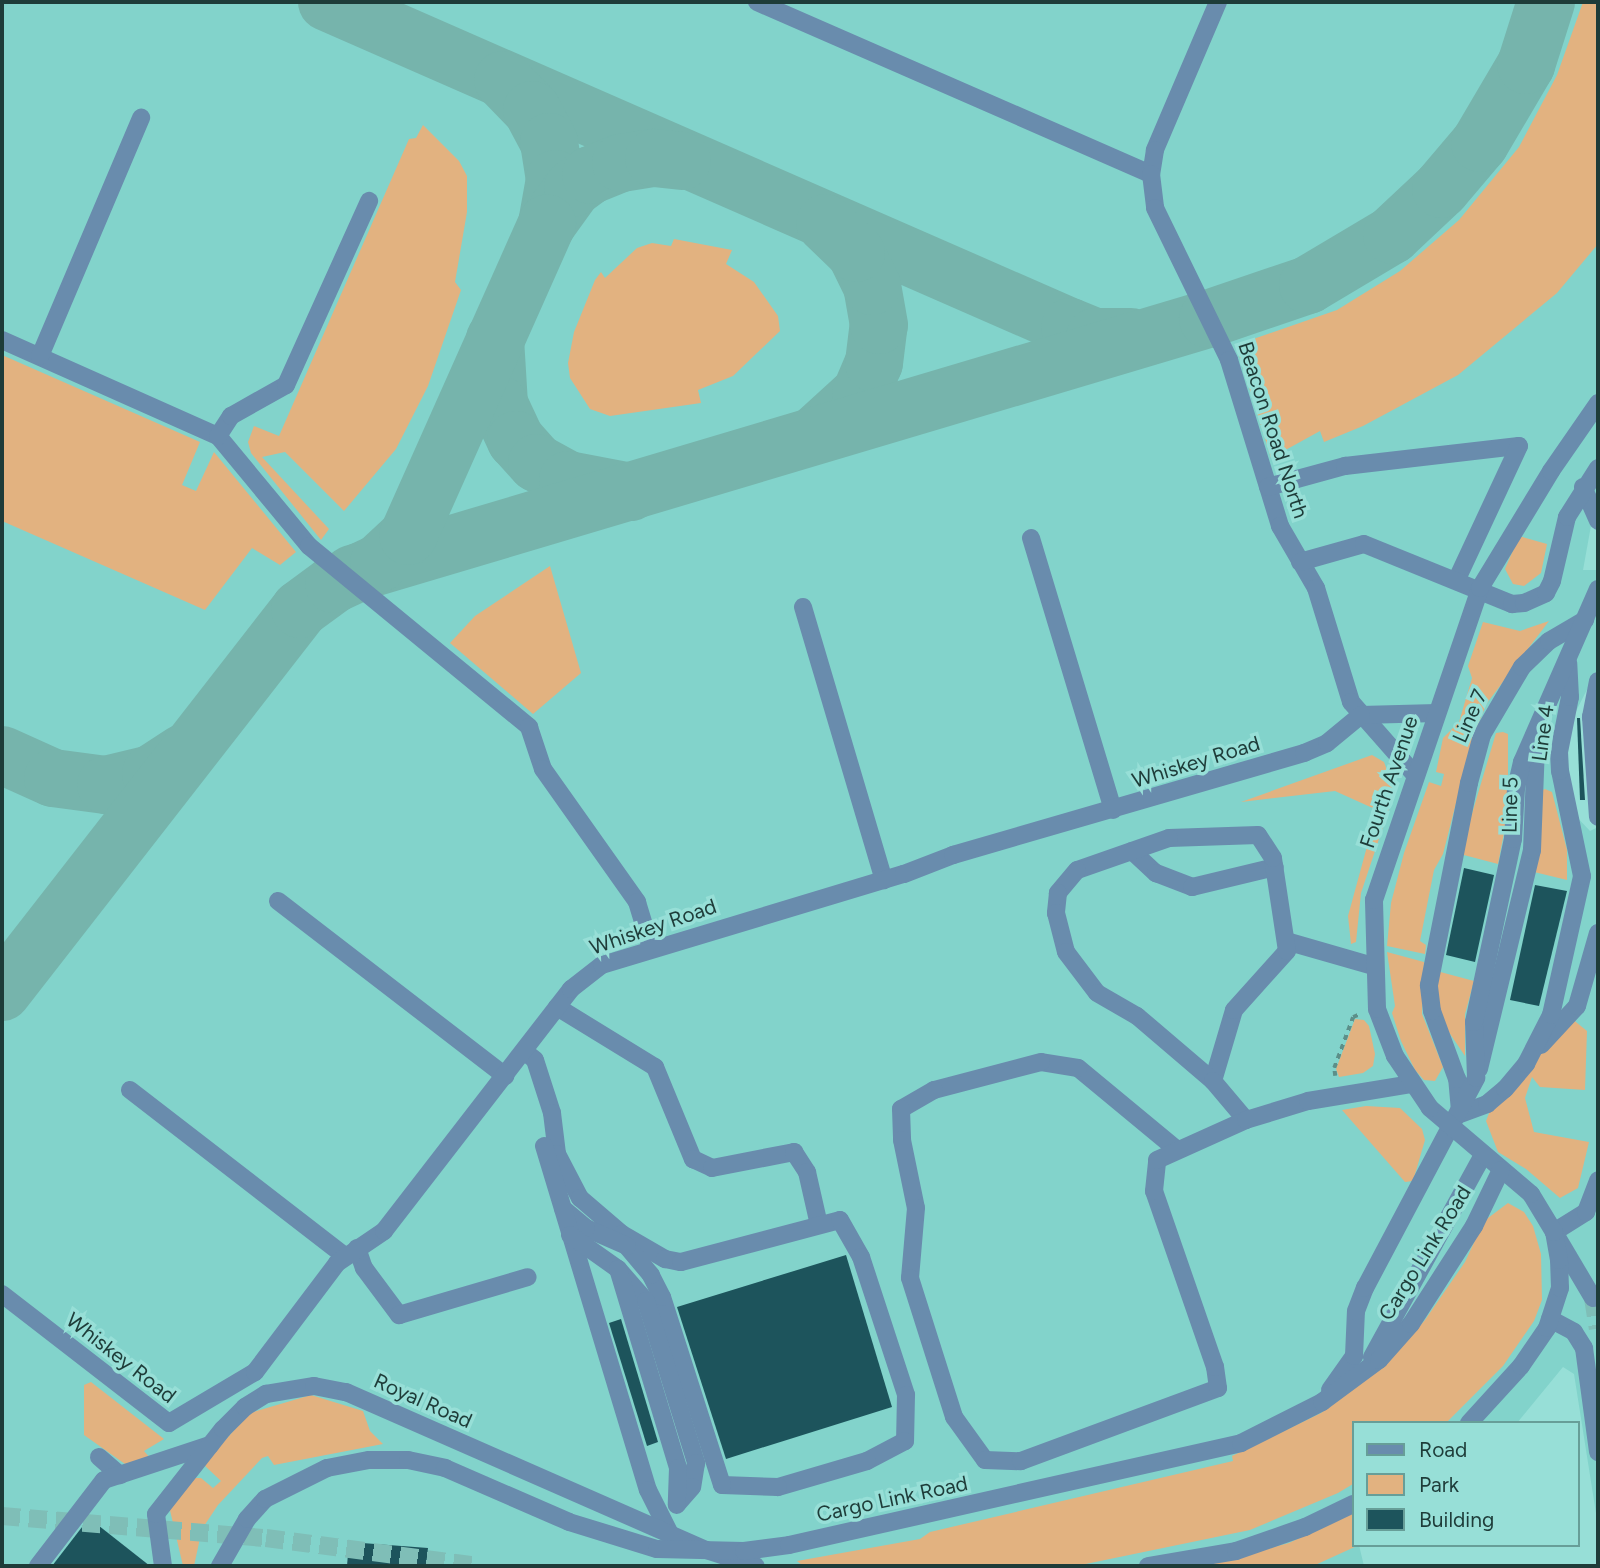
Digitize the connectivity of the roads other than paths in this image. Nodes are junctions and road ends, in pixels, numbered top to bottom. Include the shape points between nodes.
1 (757, 2) edge
2 (1218, 2) edge
3 (141, 118) dead end
4 (1151, 174) junction
5 (369, 201) dead end
6 (2, 340) edge
7 (40, 356) junction
8 (1598, 402) edge
9 (218, 436) junction
10 (1598, 468) edge
11 (1268, 486) junction
12 (1583, 487) junction
13 (1598, 521) edge
14 (1031, 538) dead end
15 (1300, 562) junction
16 (1457, 579) junction
17 (1480, 588) junction
18 (1598, 589) edge
19 (803, 607) dead end
20 (1585, 620) junction
21 (1567, 659) junction
22 (1598, 681) edge
23 (1437, 713) junction
24 (1361, 715) junction
25 (1538, 729) junction
26 (1416, 776) junction
27 (1113, 810) junction
28 (1598, 817) edge
29 (1132, 851) junction
30 (1275, 867) junction
31 (884, 880) junction
32 (278, 901) dead end
33 (1598, 933) edge
34 (1286, 941) junction
35 (651, 948) junction
36 (1373, 966) junction
37 (1591, 996) edge
38 (557, 1007) junction
39 (524, 1051) junction
40 (1532, 1053) junction
41 (505, 1076) junction
42 (1476, 1078) junction
43 (1213, 1081) junction
44 (1411, 1084) junction
45 (130, 1090) dead end
46 (552, 1113) junction
47 (1246, 1120) junction
48 (1455, 1121) junction
49 (1176, 1149) junction
50 (1483, 1156) junction
51 (1501, 1170) junction
52 (1598, 1181) edge
53 (563, 1209) junction
54 (818, 1224) junction
55 (1554, 1232) junction
56 (570, 1235) junction
57 (351, 1252) junction
58 (528, 1278) dead end
59 (2, 1294) edge
60 (1593, 1298) dead end
61 (1550, 1319) junction
62 (1363, 1372) junction
63 (1322, 1402) junction
64 (1471, 1421) edge
65 (209, 1445) junction
66 (1598, 1452) edge
67 (99, 1457) dead end
68 (120, 1475) junction
69 (1352, 1504) edge
70 (669, 1532) junction
71 (657, 1549) junction
72 (706, 1550) junction
73 (38, 1566) edge
74 (163, 1566) edge
75 (220, 1566) edge
76 (756, 1566) edge
77 (1148, 1566) edge

1 - 4 lane
2 - 4 lane, Beacon Road North via 1155,150
3 - 7 lane
4 - 11 lane, Beacon Road North via 1155,208 1229,360
5 - 9 lane via 286,385 232,416
6 - 7 lane
7 - 9 lane
8 - 17 lane, Fourth Avenue
9 - 35 lane via 309,546 529,727 543,769 637,902
10 - 12 lane
11 - 15 lane, Beacon Road North via 1286,540
11 - 16 lane via 1345,466 1519,446
12 - 13 lane
12 - 17 lane via 1560,536 1546,593 1511,604
14 - 27 lane
15 - 16 lane via 1364,544
15 - 24 lane, Beacon Road North via 1316,588 1346,688
16 - 17 lane
17 - 23 lane, Fourth Avenue
18 - 20 lane
19 - 31 lane
20 - 21 lane
20 - 48 lane, Line 7 via 1535,654 1499,702 1482,735 1429,985 1432,1011 1457,1079
21 - 25 lane
21 - 40 lane, Line 4 via 1570,697 1559,752 1579,853 1578,894 1551,1015
22 - 28 lane via 1591,717
23 - 24 lane
23 - 26 lane, Fourth Avenue
24 - 26 lane, Beacon Road North
24 - 27 lane, Whiskey Road via 1327,743 1304,753
25 - 42 lane, Line 5 via 1532,850
25 - 42 lane via 1516,788 1513,839 1474,1022
26 - 36 lane, Fourth Avenue via 1374,900
27 - 31 lane, Whiskey Road via 953,855
29 - 30 lane via 1156,873 1192,887
29 - 30 lane via 1169,838 1258,835
29 - 43 lane via 1077,870 1058,893 1056,913 1066,952 1097,992 1137,1016
30 - 34 lane
31 - 35 lane, Whiskey Road
32 - 41 lane
33 - 37 lane
34 - 36 lane
34 - 43 lane via 1287,951 1234,1010
35 - 38 lane, Whiskey Road via 586,975
36 - 44 lane, Fourth Avenue via 1377,1009
37 - 40 lane
38 - 39 lane, Whiskey Road
38 - 54 lane via 655,1067 693,1159 712,1168 794,1152 807,1172
39 - 41 lane, Whiskey Road
39 - 46 lane via 535,1060
40 - 48 lane via 1496,1096
41 - 57 lane, Whiskey Road via 384,1231
42 - 48 lane, Line 5
43 - 47 lane
44 - 47 lane via 1352,1091
44 - 48 lane, Fourth Avenue
45 - 57 lane
46 - 53 lane via 543,1127 544,1145
46 - 54 lane via 557,1154 580,1198 622,1234 665,1259 681,1262
47 - 49 lane
48 - 50 lane, Fourth Avenue
48 - 63 lane, Line 5 via 1365,1288 1356,1311 1354,1356
49 - 49 lane via 1157,1160 1154,1191 1215,1367 1218,1388 1021,1461 985,1460 954,1417 910,1278 916,1208 902,1140 901,1109 934,1090 1041,1062 1078,1068
50 - 51 lane, Fourth Avenue
50 - 62 lane
51 - 55 lane, Fourth Avenue via 1531,1194
51 - 62 lane, Cargo Link Road via 1474,1226 1411,1324
52 - 55 lane via 1586,1212
53 - 54 lane via 586,1228 627,1246 651,1275 722,1485 778,1487 867,1461 905,1441 906,1395 861,1257 840,1220
53 - 56 lane
55 - 60 lane, Fourth Avenue
55 - 61 lane via 1560,1288
56 - 70 lane via 648,1490
56 - 70 lane via 618,1269 678,1468 678,1503
57 - 58 lane via 399,1315
57 - 59 lane, Whiskey Road via 255,1372 169,1423
61 - 64 lane via 1521,1366
61 - 66 lane via 1574,1332 1584,1348
62 - 63 lane, Cargo Link Road
63 - 72 lane, Cargo Link Road via 1241,1443 1184,1458 789,1545
65 - 68 lane
65 - 70 lane, Royal Road via 245,1406 266,1394 314,1386 346,1392
65 - 74 lane, Royal Road via 156,1514
67 - 68 lane
68 - 73 lane via 104,1480
69 - 77 lane via 1237,1551
70 - 71 lane
70 - 72 lane, Royal Road
71 - 72 lane, Cargo Link Road
71 - 75 lane, Cargo Link Road via 569,1522 444,1468 408,1460 369,1460 327,1468 265,1499 247,1519
72 - 76 lane, Royal Road

